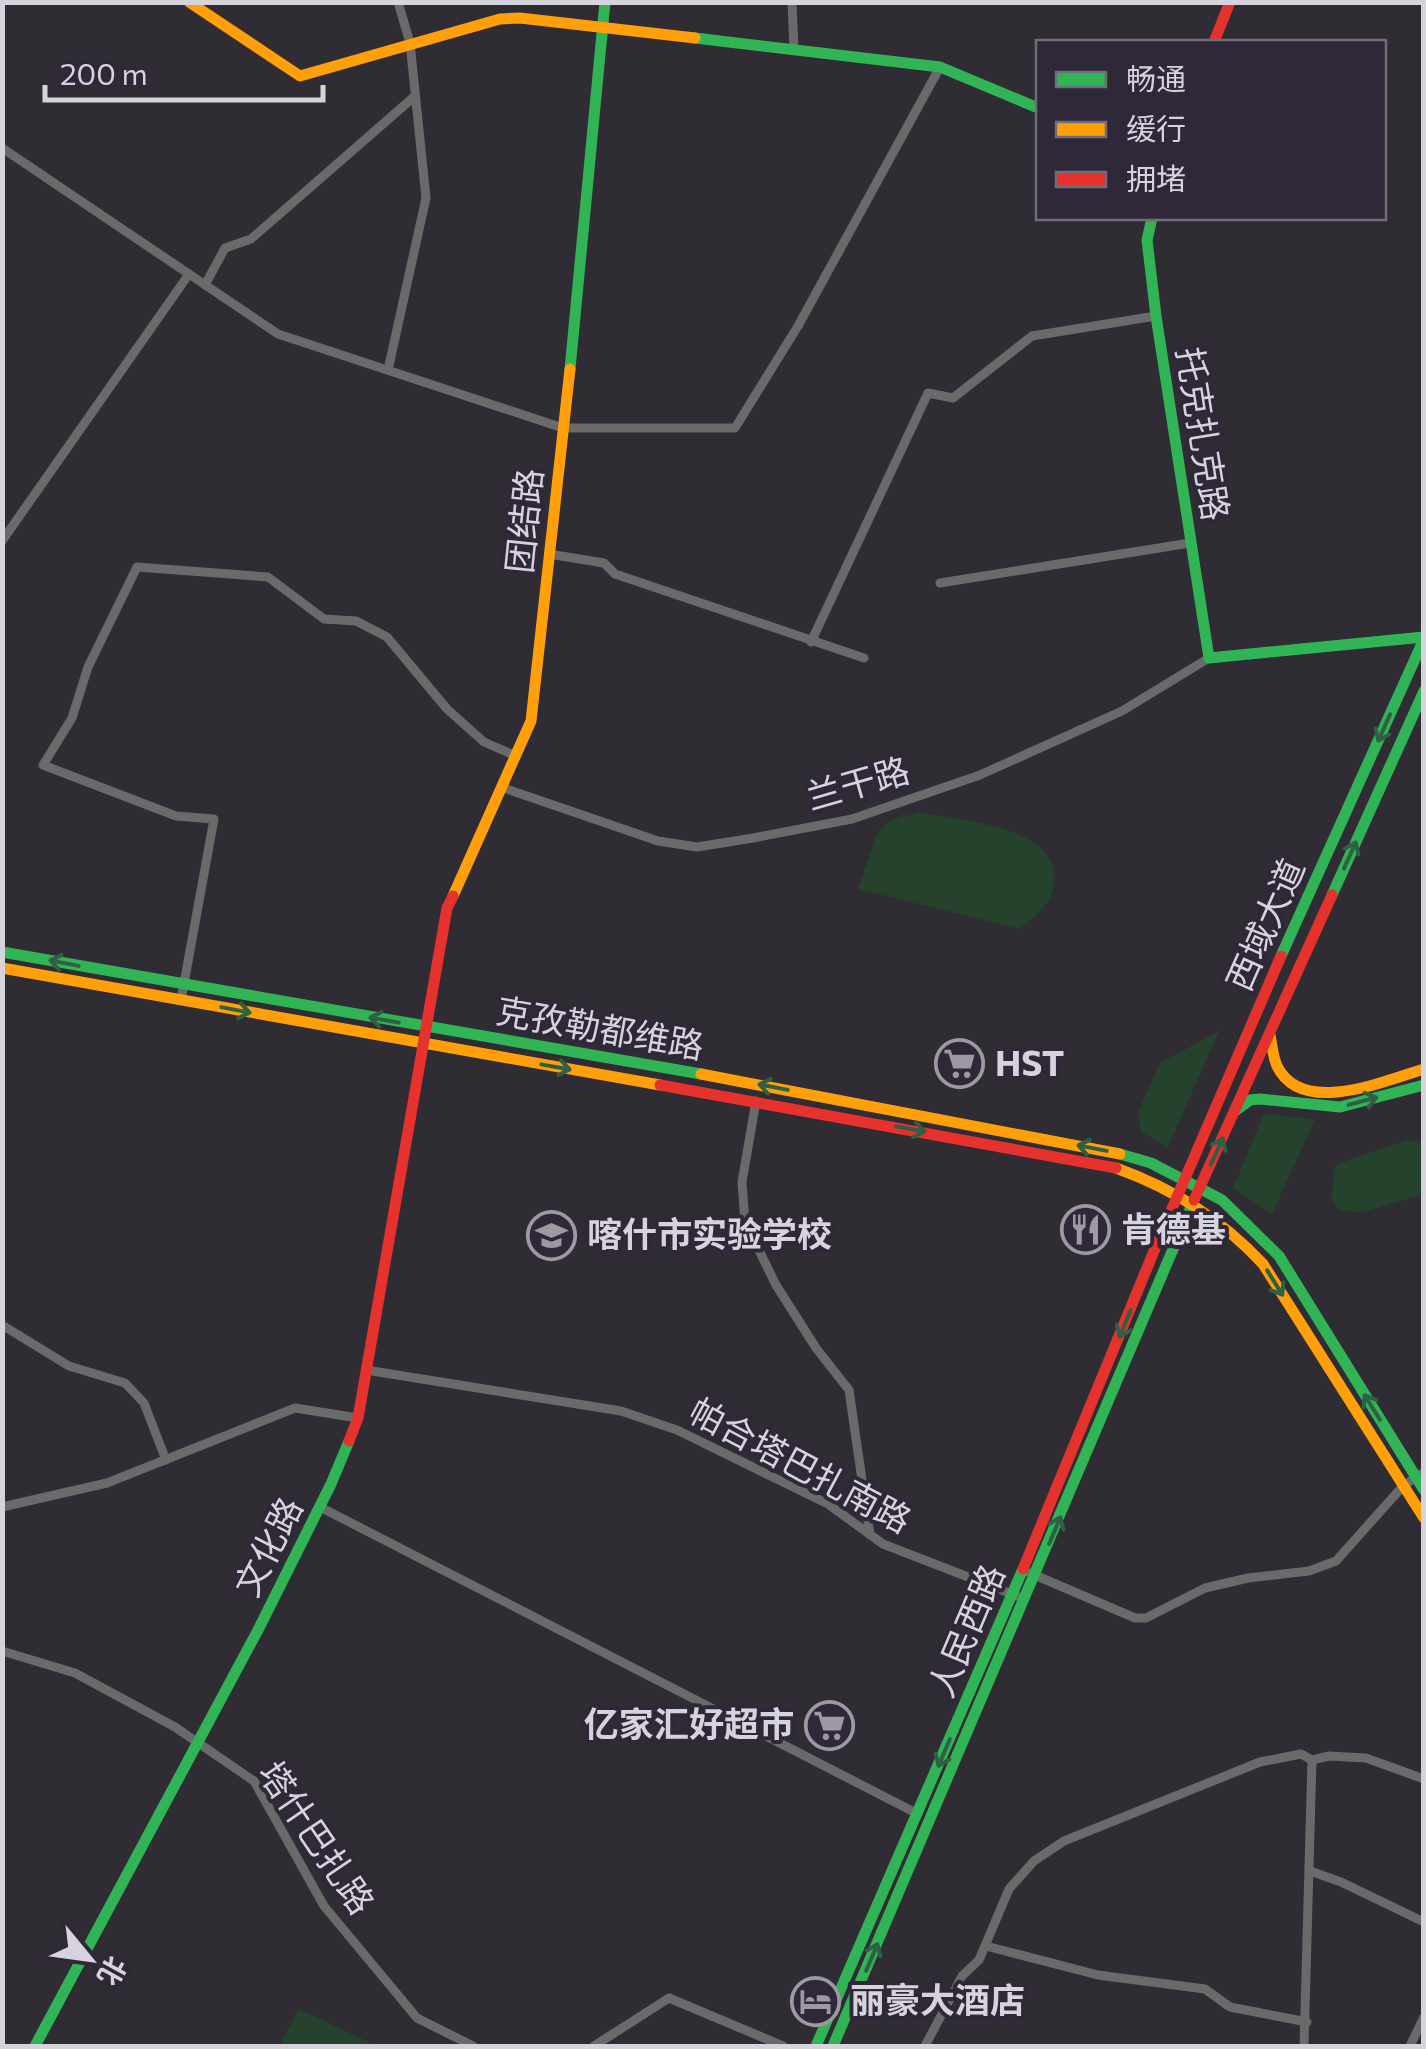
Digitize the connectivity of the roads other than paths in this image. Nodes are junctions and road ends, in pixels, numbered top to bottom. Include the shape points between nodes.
1 (189, 2) edge
2 (398, 2) edge
3 (606, 2) edge
4 (792, 2) edge
5 (1230, 2) edge
6 (603, 27) junction
7 (1215, 40) edge
8 (410, 43) junction
9 (794, 50) junction
10 (940, 67) junction
11 (415, 96) junction
12 (1036, 107) edge
13 (2, 148) edge
14 (1152, 220) edge
15 (189, 274) junction
16 (205, 285) junction
17 (1156, 316) junction
18 (388, 370) junction
19 (563, 428) junction
20 (2, 541) edge
21 (1190, 544) junction
22 (548, 554) junction
23 (940, 583) dead end
24 (1424, 638) edge
25 (811, 642) junction
26 (864, 658) dead end
27 (1209, 658) junction
28 (1424, 691) edge
29 (516, 756) junction
30 (502, 787) junction
31 (2, 952) edge
32 (2, 968) edge
33 (184, 986) junction
34 (181, 1000) junction
35 (424, 1028) junction
36 (1270, 1035) junction
37 (421, 1045) junction
38 (1424, 1069) edge
39 (1424, 1085) edge
40 (756, 1101) junction
41 (1236, 1111) junction
42 (1184, 1179) junction
43 (1200, 1188) junction
44 (1178, 1195) junction
45 (1193, 1204) junction
46 (1161, 1234) joint
47 (1176, 1240) joint
48 (2, 1326) edge
49 (366, 1370) junction
50 (358, 1418) junction
51 (166, 1460) junction
52 (1420, 1474) edge
53 (1403, 1486) junction
54 (1424, 1490) edge
55 (2, 1507) edge
56 (320, 1507) junction
57 (1424, 1518) edge
58 (870, 1534) junction
59 (1022, 1570) junction
60 (1035, 1576) junction
61 (1012, 1594) junction
62 (1025, 1600) junction
63 (2, 1651) edge
64 (198, 1741) junction
65 (1312, 1760) junction
66 (1424, 1780) edge
67 (918, 1814) junction
68 (1310, 1872) junction
69 (1424, 1922) edge
70 (986, 1946) junction
71 (1424, 2017) edge
72 (1307, 2022) junction
73 (1416, 2042) edge
74 (35, 2046) edge
75 (473, 2046) edge
76 (594, 2046) edge
77 (783, 2046) edge
78 (816, 2046) edge
79 (833, 2046) edge
80 (924, 2046) edge
81 (1304, 2046) edge

1 - 8 main road via 300,76
2 - 8 street
3 - 6 main road, 团结路
4 - 9 street
5 - 7 main road
6 - 8 main road via 500,19
6 - 9 main road
6 - 19 main road, 团结路
8 - 11 street
9 - 10 main road
10 - 12 main road
10 - 19 street via 736,428
11 - 16 street via 251,239 225,248
11 - 18 street via 426,198
13 - 15 street
14 - 17 main road, 托克扎克路 via 1147,240
15 - 16 street
15 - 20 street
16 - 18 street via 278,334
17 - 21 main road, 托克扎克路
17 - 25 street via 1032,336 953,398 928,393
18 - 19 street
19 - 22 main road, 团结路
21 - 23 street
21 - 27 main road, 托克扎克路
22 - 25 street via 604,563 615,574
22 - 29 main road, 团结路 via 531,721
24 - 27 main road
24 -> 42 main road, 西域大道
25 - 26 street
27 - 30 street, 兰干路 via 1122,712 980,775 852,819 753,838 697,847 658,840
36 -> 28 main road, 西域大道
29 - 30 main road, 团结路
29 - 33 street via 484,742 446,709 387,637 356,621 324,619 268,577 137,567 88,667 72,718 43,765 176,816 214,819
30 - 35 main road, 团结路 via 448,908
33 -> 31 main road, 克孜勒都维路
32 - 34 main road, 克孜勒都维路
33 - 34 street
35 -> 33 main road, 克孜勒都维路
34 -> 37 main road, 克孜勒都维路
35 - 37 main road, 文化路
42 -> 35 main road, 克孜勒都维路 via 1111,1152
36 - 38 main road via 1278,1072 1305,1092
36 - 41 main road, 西域大道
37 -> 40 main road, 克孜勒都维路
37 - 49 main road, 文化路
41 -> 39 main road via 1260,1099 1340,1106
40 -> 44 main road, 克孜勒都维路 via 1108,1165
40 - 58 street via 742,1182 745,1222 776,1285 850,1390
43 -> 41 main road, 西域大道
42 - 43 main road, 克孜勒都维路
42 - 44 main road, 西域大道
43 - 45 main road, 西域大道
52 -> 43 main road, 克孜勒都维路 via 1279,1256 1242,1216
44 - 45 main road, 克孜勒都维路
44 - 46 main road, 西域大道
45 - 47 main road, 西域大道
45 -> 53 main road, 克孜勒都维路 via 1235,1232 1263,1264
46 -> 59 main road, 人民西路
60 -> 47 main road, 人民西路
48 - 51 street via 69,1366 125,1383 144,1403
49 - 50 main road, 文化路
49 - 58 street, 帕合塔巴扎南路 via 621,1410 782,1481
50 - 51 street via 295,1408
50 - 56 main road, 文化路
51 - 55 street
52 - 53 street
52 - 54 main road, 克孜勒都维路
53 - 57 main road, 克孜勒都维路
53 - 60 street via 1336,1561 1206,1588 1146,1618
56 - 64 main road, 文化路
56 - 67 street
58 - 61 street, 帕合塔巴扎南路
59 - 60 street
59 - 61 main road, 人民西路
60 - 62 main road, 人民西路
61 - 62 street, 帕合塔巴扎南路
61 -> 67 main road, 人民西路
79 -> 62 main road, 人民西路
63 - 64 street, 塔什巴扎路 via 75,1673
64 - 74 main road, 文化路
64 - 75 street, 塔什巴扎路 via 254,1781 324,1906 417,2018
65 - 66 street via 1366,1758
65 - 68 street
65 - 70 street via 1302,1754 1260,1762 1064,1841 1010,1888
67 - 78 main road, 人民西路
68 - 69 street
68 - 72 street
70 - 72 street via 1098,1975 1204,1990 1230,2007
70 - 80 street
71 - 73 street
72 - 81 street
76 - 77 street via 669,1998

